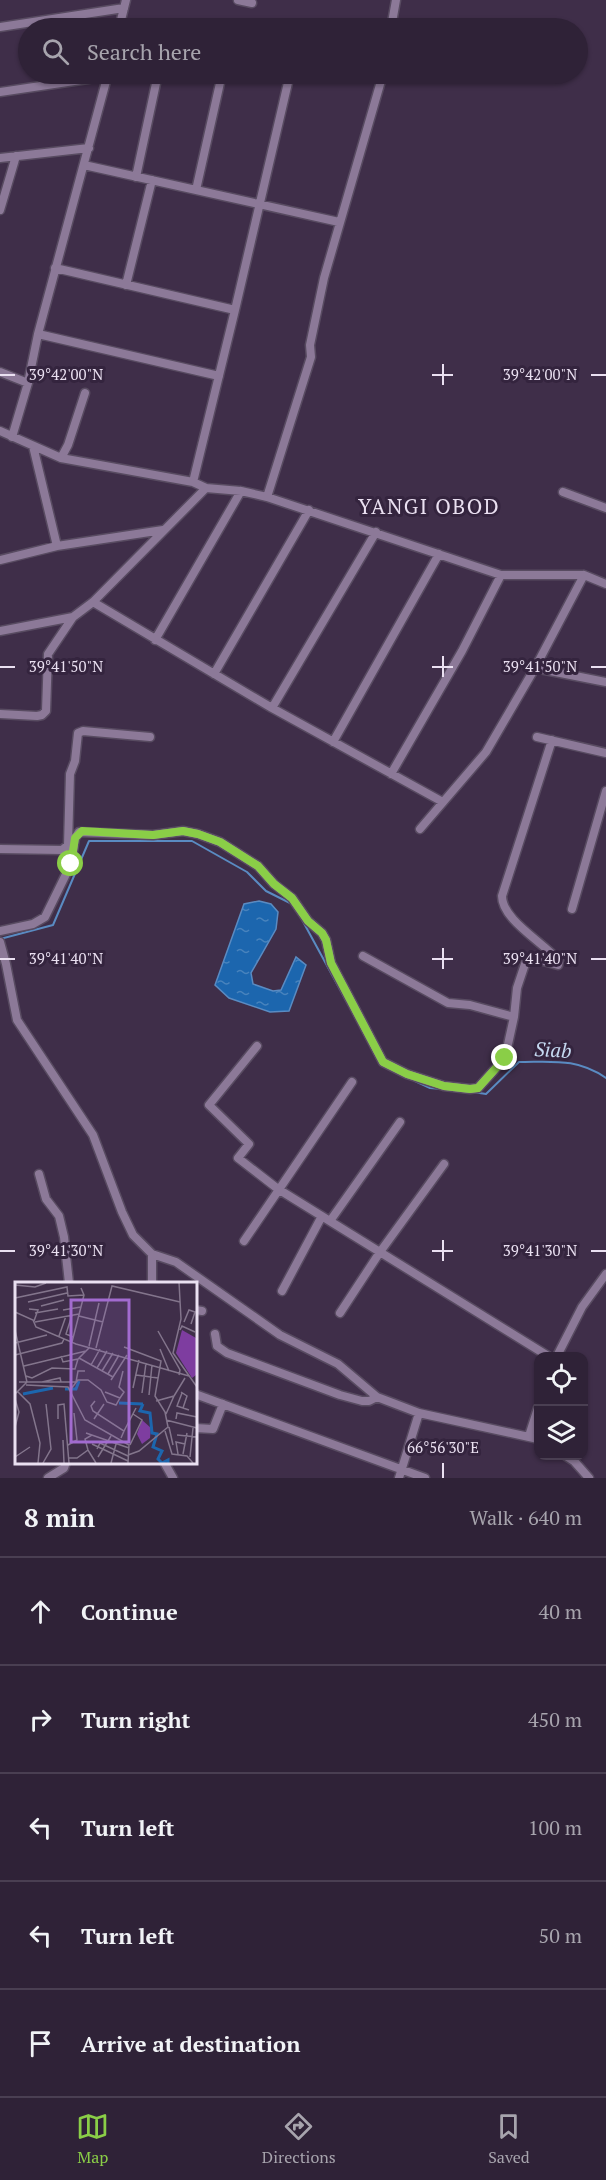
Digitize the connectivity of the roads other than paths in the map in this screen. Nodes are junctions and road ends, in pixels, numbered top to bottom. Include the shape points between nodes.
1 (238, 0) edge
2 (396, 0) edge
3 (252, 3) dead end
4 (125, 4) edge
5 (49, 18) edge
6 (393, 18) edge
7 (18, 24) edge
8 (0, 27) edge
9 (51, 84) edge
10 (106, 84) edge
11 (156, 84) edge
12 (220, 84) edge
13 (288, 84) edge
14 (380, 84) edge
15 (0, 92) edge
16 (89, 148) junction
17 (16, 156) junction
18 (0, 158) edge
19 (84, 165) junction
20 (136, 177) junction
21 (152, 180) junction
22 (196, 190) junction
23 (260, 204) junction
24 (0, 210) edge
25 (339, 222) junction
26 (55, 268) junction
27 (126, 285) junction
28 (235, 310) junction
29 (38, 334) junction
30 (0, 372) edge
31 (219, 376) junction
32 (28, 383) junction
33 (85, 393) dead end
34 (0, 431) edge
35 (12, 437) junction
36 (33, 446) junction
37 (61, 458) junction
38 (192, 482) junction
39 (206, 488) junction
40 (241, 491) junction
41 (563, 492) dead end
42 (267, 497) junction
43 (606, 508) edge
44 (309, 510) junction
45 (163, 530) junction
46 (376, 532) junction
47 (57, 546) junction
48 (439, 554) junction
49 (0, 560) edge
50 (501, 575) junction
51 (584, 575) junction
52 (606, 584) edge
53 (93, 602) junction
54 (73, 616) junction
55 (0, 631) edge
56 (155, 640) junction
57 (535, 668) junction
58 (214, 674) junction
59 (606, 682) edge
60 (272, 708) junction
61 (0, 714) edge
62 (537, 736) dead end
63 (150, 737) dead end
64 (552, 740) junction
65 (333, 742) junction
66 (606, 753) edge
67 (391, 774) junction
68 (606, 791) edge
69 (441, 801) junction
70 (420, 829) dead end
71 (73, 835) junction
72 (0, 849) edge
73 (572, 909) dead end
74 (0, 931) edge
75 (0, 942) edge
76 (363, 956) dead end
77 (514, 1017) junction
78 (256, 1046) dead end
79 (352, 1082) dead end
80 (400, 1122) dead end
81 (444, 1164) dead end
82 (39, 1174) dead end
83 (278, 1189) junction
84 (322, 1216) junction
85 (330, 1221) junction
86 (244, 1240) dead end
87 (380, 1252) junction
88 (152, 1254) junction
89 (606, 1274) edge
90 (69, 1282) edge
91 (152, 1282) edge
92 (282, 1291) dead end
93 (340, 1313) dead end
94 (215, 1334) dead end
95 (542, 1352) edge
96 (559, 1352) edge
97 (196, 1394) edge
98 (377, 1397) junction
99 (223, 1404) junction
100 (419, 1413) junction
101 (534, 1420) edge
102 (196, 1428) edge
103 (529, 1436) junction
104 (534, 1438) edge
105 (573, 1460) edge
106 (65, 1463) edge
107 (165, 1463) edge
108 (401, 1474) edge
109 (48, 1478) edge
110 (173, 1478) edge
111 (425, 1478) edge
112 (589, 1478) edge

1 - 3 street
2 - 6 street
4 - 5 street
7 - 8 street
9 - 15 street
10 - 16 street
11 - 20 street
12 - 22 street
13 - 23 street
14 - 25 street
16 - 17 street
16 - 19 street
17 - 18 street
17 - 24 street
19 - 20 street
19 - 26 street
20 - 21 street
21 - 22 street
21 - 27 street
22 - 23 street
23 - 25 street
23 - 28 street
25 - 42 street via 310,345 311,357
26 - 27 street
26 - 29 street
27 - 28 street
28 - 31 street
29 - 31 street
29 - 32 street
30 - 32 street
31 - 38 street
32 - 35 street
33 - 37 street
34 - 35 street
35 - 36 street
36 - 37 street
36 - 47 street
37 - 38 street
38 - 39 street
39 - 40 street
39 - 45 street
40 - 42 street
40 - 56 street
41 - 43 street
42 - 44 street
44 - 46 street
44 - 58 street
45 - 47 street
45 - 53 street
46 - 48 street
46 - 60 street
47 - 49 street
48 - 50 street
48 - 65 street
50 - 51 street
50 - 67 street
51 - 52 street
51 - 57 street
53 - 54 street
53 - 56 street
54 - 55 street
54 - 61 street via 48,654 46,711 37,716
56 - 58 street
57 - 59 street
57 - 69 street via 486,752
58 - 60 street
60 - 65 street
62 - 64 street
63 - 71 street via 78,733 70,774
64 - 66 street
64 - 77 street via 502,902 512,919 559,961 558,965 536,959 526,961
65 - 67 street
67 - 69 street
68 - 73 street
69 - 70 street
71 - 72 street via 62,850
71 - 74 street via 71,864 45,917 33,924
71 - 77 street via 82,831 153,835 183,831 220,842 258,866 322,933 331,963 383,1062 407,1074 444,1086 478,1088 505,1058
75 - 88 street via 17,1020 93,1135 133,1235
76 - 77 street via 448,1003
78 - 83 street via 210,1105 249,1144 238,1158
79 - 83 street
80 - 85 street
81 - 87 street
82 - 90 street via 46,1199 59,1216
83 - 84 street
83 - 86 street
84 - 85 street
84 - 92 street
85 - 87 street
87 - 93 street
87 - 95 street
88 - 91 street
88 - 98 street via 176,1262 280,1335 338,1364
89 - 96 street via 582,1307
94 - 98 street via 217,1346 227,1353 340,1395 363,1401
97 - 99 street
98 - 100 street
99 - 102 street via 213,1429
99 - 108 street
100 - 103 street
100 - 108 street
101 - 103 street
103 - 104 street
105 - 112 street
106 - 109 street
107 - 110 street
108 - 111 street

